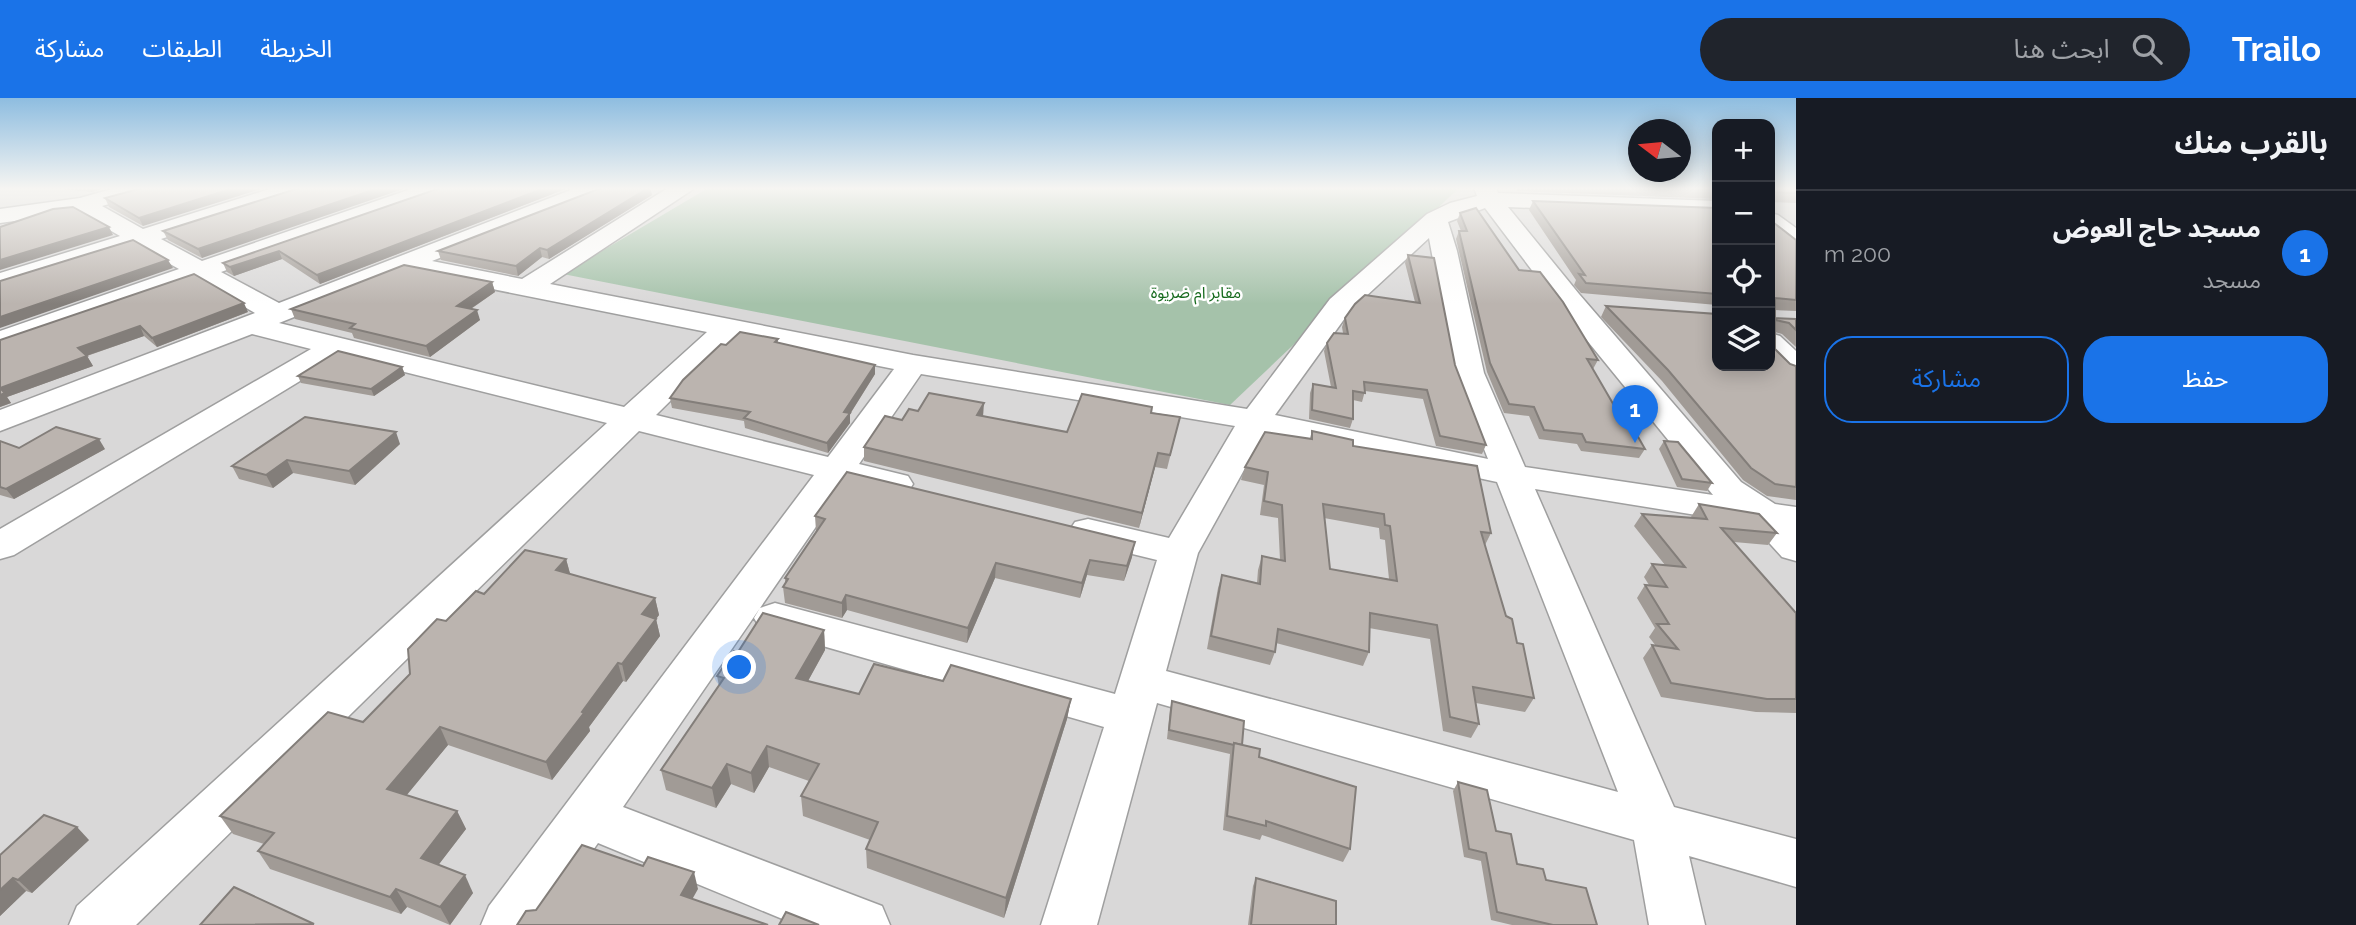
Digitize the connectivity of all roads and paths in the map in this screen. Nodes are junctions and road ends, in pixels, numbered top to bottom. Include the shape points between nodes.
1 (122, 227) edge
2 (174, 227) edge
3 (326, 227) edge
4 (496, 227) edge
5 (623, 227) edge
6 (1427, 227) edge
7 (1437, 227) edge
8 (1514, 227) edge
9 (1779, 227) edge
10 (141, 237) junction
11 (1796, 239) edge
12 (402, 263) junction
13 (202, 270) junction
14 (0, 282) edge
15 (527, 287) junction
16 (1575, 304) junction
17 (1614, 307) edge
18 (262, 318) junction
19 (730, 327) junction
20 (1775, 329) edge
21 (0, 341) edge
22 (337, 346) junction
23 (914, 364) junction
24 (1796, 368) edge
25 (634, 420) junction
26 (1255, 420) junction
27 (0, 421) edge
28 (836, 470) junction
29 (1511, 475) junction
30 (929, 492) edge
31 (1763, 513) junction
32 (1796, 519) edge
33 (1060, 524) edge
34 (0, 546) edge
35 (1796, 548) edge
36 (1179, 553) junction
37 (737, 607) junction
38 (1136, 699) junction
39 (588, 816) junction
40 (1657, 827) junction
41 (1796, 863) edge
42 (97, 925) edge
43 (509, 925) edge
44 (862, 925) edge
45 (1069, 925) edge
46 (1677, 925) edge

1 - 10 street
2 - 10 street
3 - 13 street
4 - 12 street
5 - 15 street
6 - 26 street via 1340,305
7 - 29 street via 1465,359
8 - 16 street
9 - 11 street
10 - 13 street
10 - 14 street
12 - 15 street
12 - 18 street
13 - 18 street
13 - 21 street
15 - 19 street
16 - 17 street
16 - 31 street via 1728,490
18 - 22 street
18 - 27 street
19 - 23 street
19 - 25 street
20 - 24 street
22 - 25 street
22 - 34 street
23 - 26 street
23 - 28 street
25 - 28 street
25 - 42 street
26 - 29 street
26 - 36 street
28 - 30 street
28 - 37 street
29 - 31 street
29 - 40 street
31 - 32 street
31 - 35 street
33 - 36 street
36 - 38 street
37 - 38 street
37 - 39 street
38 - 40 street
38 - 45 street
39 - 43 street
39 - 44 street
40 - 41 street
40 - 46 street

